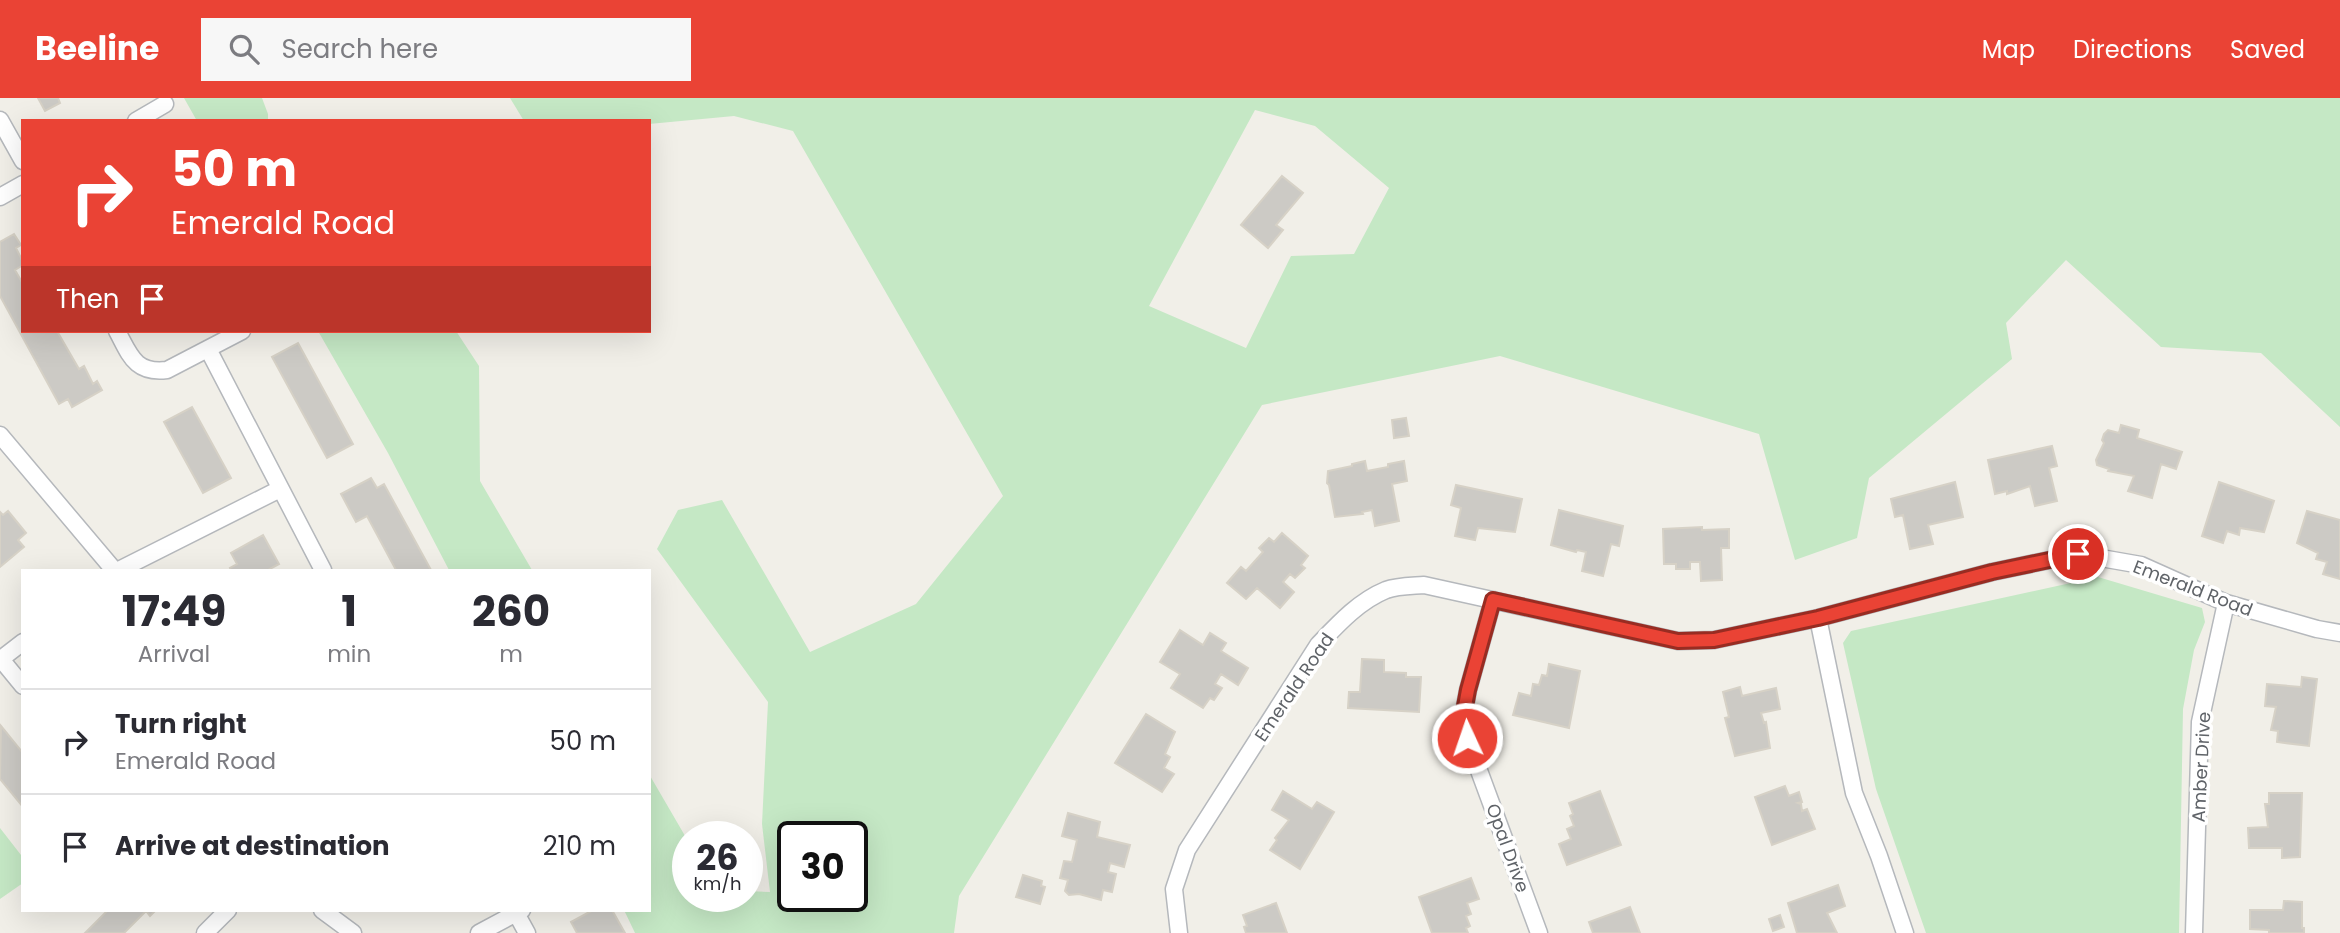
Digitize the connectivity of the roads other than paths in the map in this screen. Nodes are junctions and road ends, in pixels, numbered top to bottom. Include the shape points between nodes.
1 (165, 104) dead end
2 (139, 119) edge
3 (0, 120) edge
4 (21, 157) edge
5 (21, 185) edge
6 (0, 197) edge
7 (118, 333) edge
8 (238, 333) edge
9 (208, 349) junction
10 (0, 435) edge
11 (280, 489) junction
12 (116, 569) edge
13 (119, 569) edge
14 (322, 569) edge
15 (1493, 600) junction
16 (2226, 603) junction
17 (1818, 618) junction
18 (2340, 634) edge
19 (21, 643) edge
20 (0, 658) edge
21 (21, 684) edge
22 (226, 912) edge
23 (325, 912) edge
24 (517, 912) edge
25 (519, 912) edge
26 (205, 933) edge
27 (353, 933) edge
28 (479, 933) edge
29 (527, 933) edge
30 (1179, 933) edge
31 (1539, 933) edge
32 (1905, 933) edge
33 (2194, 933) edge

1 - 2 street
3 - 4 street
5 - 6 street
7 - 9 street via 134,361 155,372
8 - 9 street
9 - 11 street
10 - 12 street
11 - 13 street
11 - 14 street
15 - 17 street, Emerald Road via 1678,641 1714,640
15 - 30 street, Emerald Road via 1424,585 1388,589 1339,622 1318,645 1186,850 1174,889
15 - 31 street, Opal Drive via 1463,717
16 - 17 street, Emerald Road via 2141,565 2078,554
16 - 18 street, Emerald Road
16 - 33 street, Amber Drive via 2200,722
17 - 32 street via 1854,793
19 - 20 street
20 - 21 street
22 - 26 street
23 - 27 street
24 - 28 street
25 - 29 street

